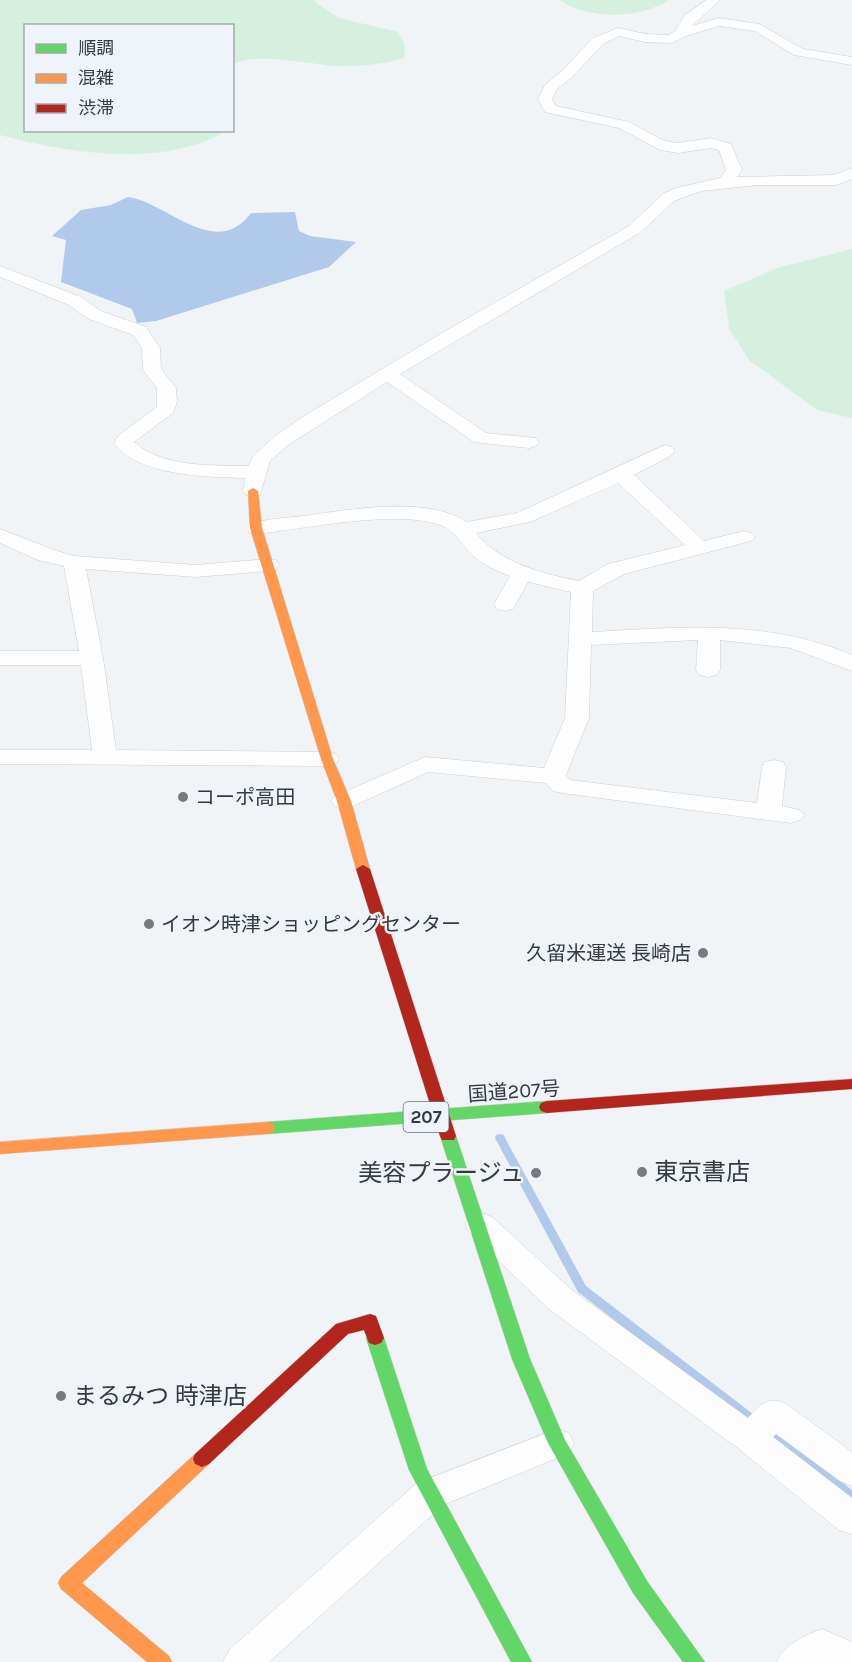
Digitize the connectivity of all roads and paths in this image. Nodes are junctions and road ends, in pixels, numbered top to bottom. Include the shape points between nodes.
1 (714, 0) edge
2 (681, 33) junction
3 (852, 61) edge
4 (852, 173) edge
5 (724, 183) junction
6 (0, 272) edge
7 (387, 374) junction
8 (528, 442) dead end
9 (665, 451) dead end
10 (256, 472) junction
11 (621, 474) junction
12 (253, 491) joint
13 (256, 528) junction
14 (464, 529) junction
15 (0, 535) edge
16 (744, 537) dead end
17 (700, 548) junction
18 (75, 562) junction
19 (268, 565) junction
20 (522, 573) junction
21 (582, 588) junction
22 (505, 604) dead end
23 (709, 633) junction
24 (580, 639) junction
25 (0, 658) edge
26 (92, 658) junction
27 (852, 664) edge
28 (708, 670) dead end
29 (105, 756) junction
30 (0, 757) edge
31 (327, 759) junction
32 (774, 767) dead end
33 (553, 776) junction
34 (344, 801) junction
35 (852, 1084) edge
36 (441, 1116) junction
37 (0, 1148) edge
38 (475, 1218) junction
39 (751, 1439) junction
40 (557, 1443) junction
41 (852, 1471) edge
42 (430, 1494) junction
43 (852, 1519) edge
44 (852, 1660) edge
45 (162, 1662) edge
46 (243, 1662) edge
47 (522, 1662) edge
48 (695, 1662) edge
49 (796, 1662) edge

1 - 2 street via 690,18
2 - 3 street via 719,22 759,28 799,52
2 - 5 street via 672,39 618,32 598,40 550,88 546,99 550,109 624,125 660,146 678,148 711,143 726,147 734,170
4 - 5 street via 836,180
5 - 7 street via 682,192 654,208 635,229
6 - 10 street via 140,332 152,348 152,370 166,385 169,395 166,410 126,439 124,443 133,452 201,471
7 - 8 street via 481,438
7 - 10 street via 281,441 261,459
9 - 11 street
10 - 12 street
11 - 14 street via 523,518
11 - 17 street
12 - 13 main road
13 - 14 street via 414,513 449,520
13 - 19 main road
14 - 20 street via 473,544 488,556
15 - 18 street via 46,555
16 - 17 street
17 - 21 street via 616,569
18 - 19 street via 196,571
18 - 26 street
19 - 31 main road
20 - 21 street
20 - 22 street
21 - 24 street
23 - 24 street
23 - 27 street via 783,640 824,651
23 - 28 street
24 - 33 street via 577,718
25 - 26 street
26 - 29 street
29 - 30 street
29 - 31 street
31 - 34 main road
32 - 33 street via 780,814 562,786
33 - 34 street via 425,764
34 - 36 main road
35 - 36 main road, 国道207号 / 207
36 - 37 main road, 国道207号 / 207
36 - 38 main road
38 - 39 street via 561,1300
38 - 40 main road via 521,1359
39 - 41 street via 773,1413
39 - 43 street
40 - 42 street
40 - 48 main road via 640,1587
42 - 45 main road via 418,1470 370,1320 342,1329 68,1583
42 - 46 street
42 - 47 main road
44 - 49 street via 822,1646

